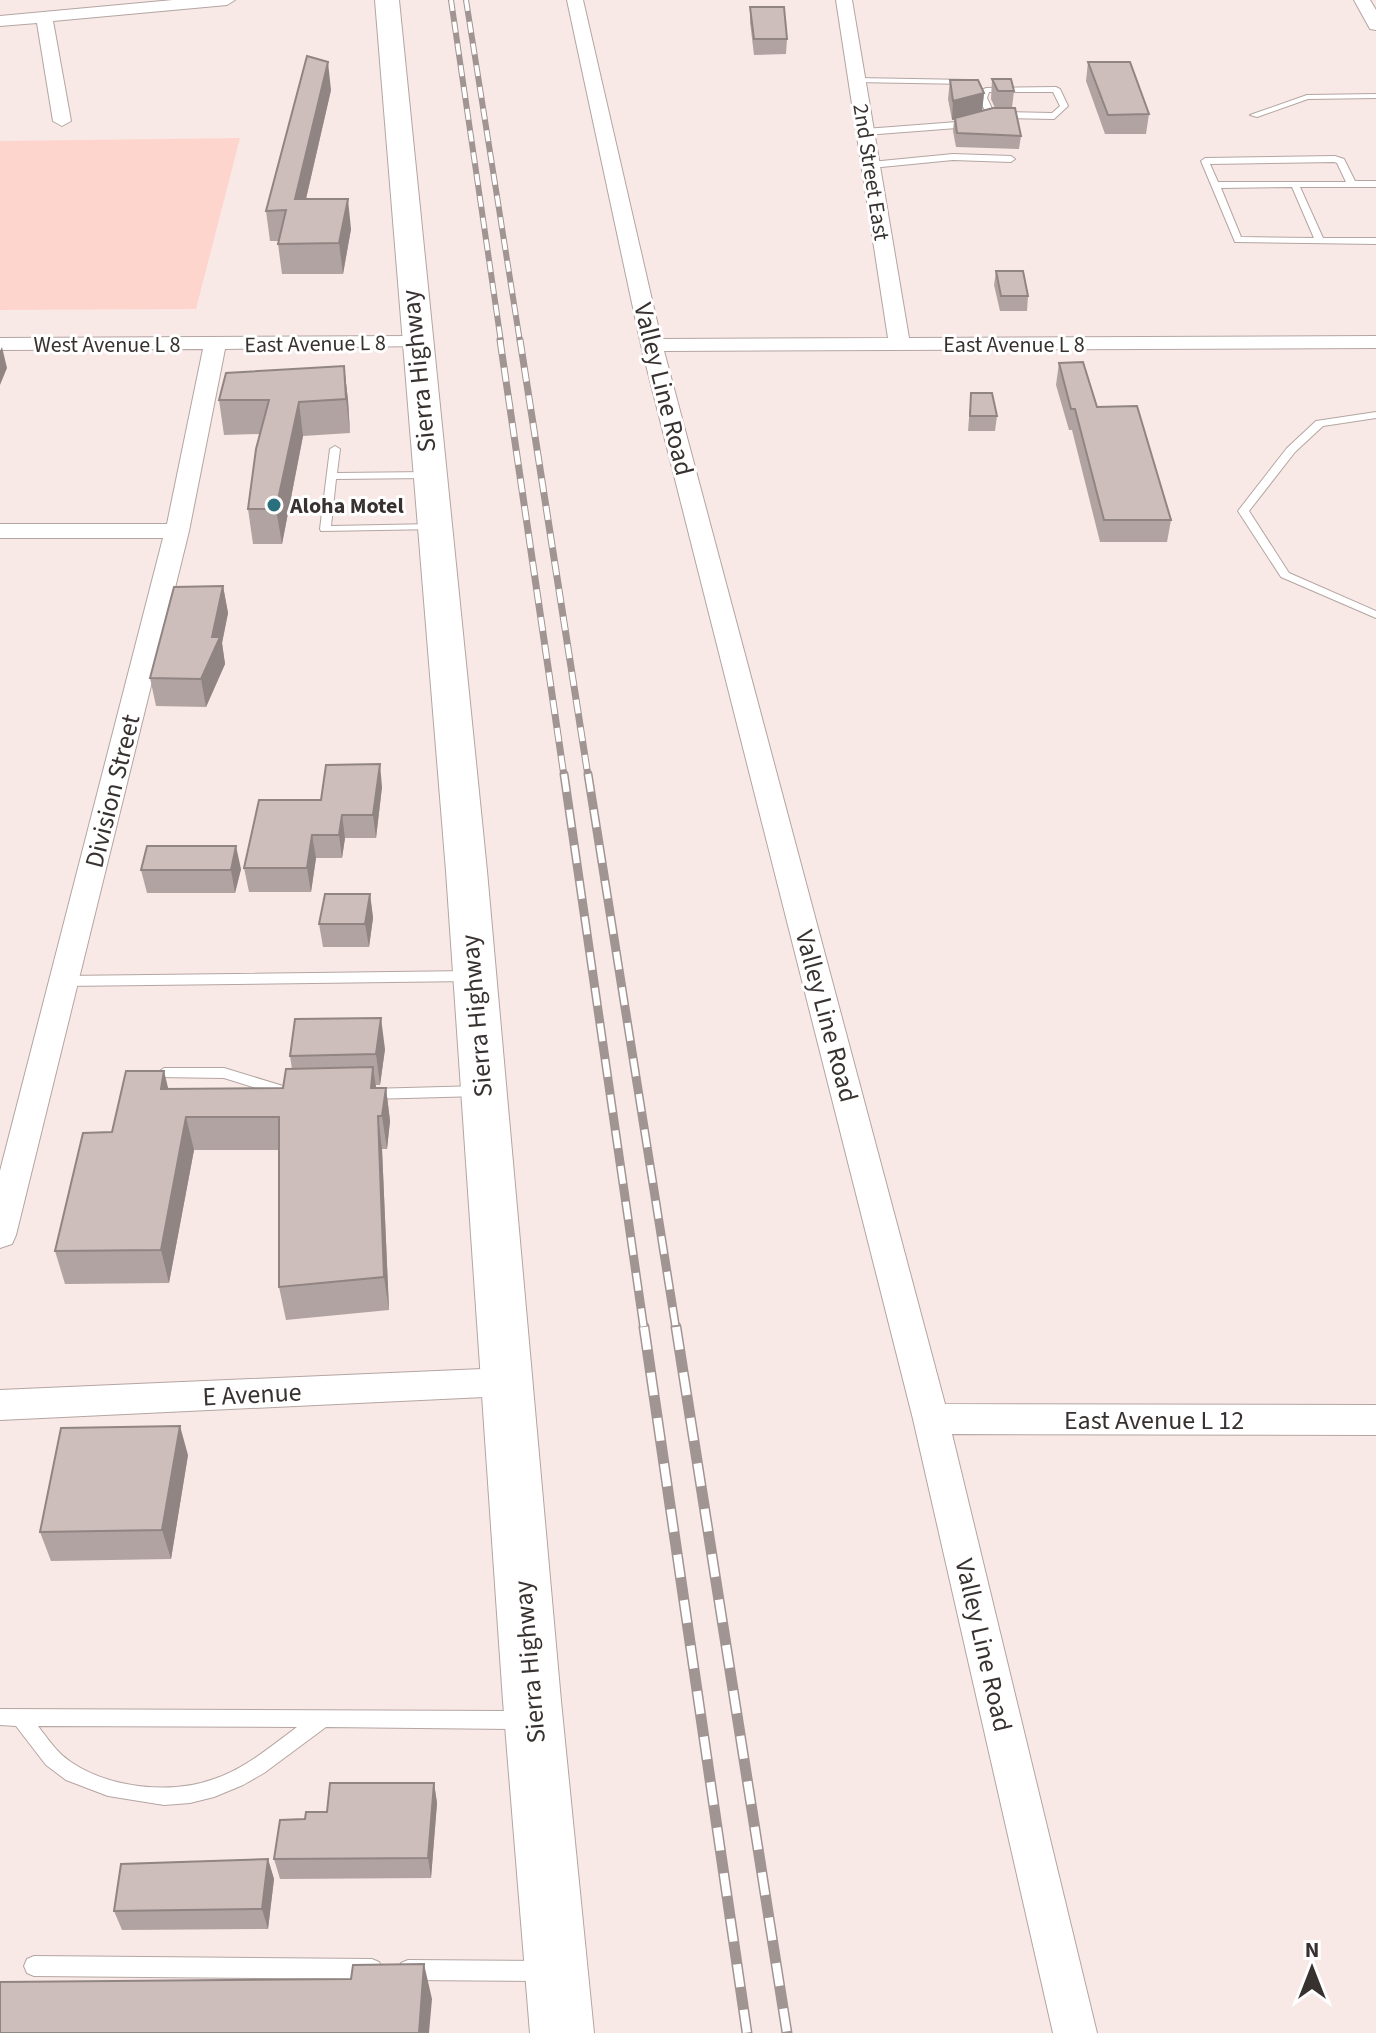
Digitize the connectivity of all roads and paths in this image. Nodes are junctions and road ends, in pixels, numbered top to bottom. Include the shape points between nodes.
1 (227, 0) edge
2 (387, 0) edge
3 (575, 0) edge
4 (844, 0) edge
5 (1362, 0) edge
6 (44, 17) junction
7 (0, 21) edge
8 (1376, 25) edge
9 (857, 80) junction
10 (1002, 87) junction
11 (1376, 96) edge
12 (991, 115) junction
13 (1254, 115) dead end
14 (62, 121) dead end
15 (865, 132) junction
16 (1011, 159) dead end
17 (871, 165) junction
18 (1352, 184) junction
19 (1376, 184) edge
20 (1215, 185) junction
21 (1295, 185) junction
22 (1320, 241) junction
23 (1376, 241) edge
24 (414, 342) junction
25 (1376, 342) edge
26 (0, 344) edge
27 (215, 344) junction
28 (652, 345) junction
29 (900, 345) junction
30 (1376, 415) edge
31 (335, 449) dead end
32 (428, 475) junction
33 (331, 476) junction
34 (434, 527) junction
35 (0, 531) edge
36 (177, 531) junction
37 (1376, 615) edge
38 (473, 976) junction
39 (64, 981) junction
40 (164, 1073) edge
41 (482, 1091) junction
42 (305, 1094) edge
43 (348, 1094) edge
44 (0, 1235) edge
45 (505, 1382) junction
46 (0, 1405) edge
47 (931, 1419) junction
48 (1376, 1420) edge
49 (0, 1717) edge
50 (20, 1717) junction
51 (323, 1719) junction
52 (534, 1720) junction
53 (34, 1966) dead end
54 (556, 1971) junction
55 (562, 2033) edge
56 (1075, 2033) edge

1 - 6 street
2 - 24 main road, Sierra Highway
3 - 28 street, Valley Line Road
4 - 9 street, 2nd Street East
5 - 8 street
6 - 7 street
6 - 14 street
9 - 10 lane
9 - 15 street, 2nd Street East
10 - 12 lane via 986,90 983,98
10 - 12 lane via 1056,89 1064,106 1054,116
11 - 13 lane via 1307,97
12 - 15 lane via 957,125
15 - 17 street, 2nd Street East
16 - 17 lane via 953,157
17 - 29 street, 2nd Street East
18 - 19 lane
18 - 20 lane via 1335,159 1206,160
18 - 21 lane
20 - 21 lane
20 - 22 lane via 1238,240
21 - 22 lane
22 - 23 lane
24 - 27 street, East Avenue L 8
24 - 32 main road, Sierra Highway
25 - 29 street, East Avenue L 8
26 - 27 street, West Avenue L 8
27 - 36 street, Division Street
28 - 29 street, East Avenue L 8
28 - 47 street, Valley Line Road
30 - 37 lane via 1320,423 1291,450 1243,511 1285,575
31 - 33 lane
32 - 33 lane
32 - 34 main road, Sierra Highway
33 - 34 lane via 325,529
34 - 38 main road, Sierra Highway
35 - 36 street
36 - 39 street, Division Street
38 - 39 lane
38 - 41 main road, Sierra Highway
39 - 44 street, Division Street
40 - 42 lane via 224,1073
41 - 43 lane
41 - 45 main road, Sierra Highway
45 - 46 street, E Avenue
45 - 52 main road, Sierra Highway
47 - 48 street, East Avenue L 12
47 - 56 street, Valley Line Road
49 - 50 lane
50 - 51 lane
50 - 51 lane via 63,1768 106,1788 161,1798 201,1795 243,1777
51 - 52 lane
52 - 54 main road, Sierra Highway
53 - 54 lane
54 - 55 main road, Sierra Highway

